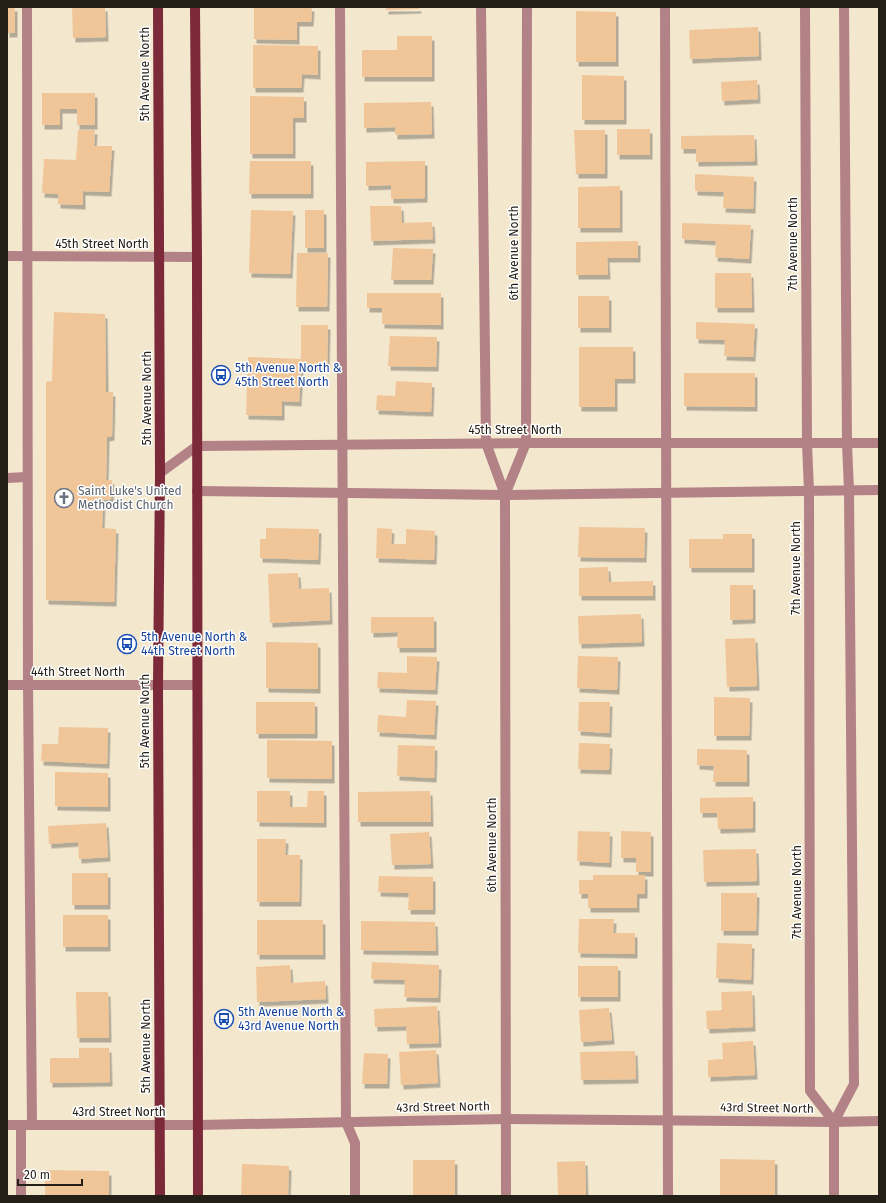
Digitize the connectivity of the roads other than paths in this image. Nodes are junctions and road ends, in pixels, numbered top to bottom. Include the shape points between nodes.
1 (27, 7) edge
2 (158, 7) edge
3 (195, 7) edge
4 (340, 7) edge
5 (481, 7) edge
6 (527, 7) edge
7 (665, 7) edge
8 (804, 7) edge
9 (844, 7) edge
10 (7, 256) edge
11 (27, 256) junction
12 (197, 256) junction
13 (159, 257) junction
14 (486, 443) junction
15 (526, 443) junction
16 (667, 443) junction
17 (879, 443) edge
18 (807, 444) junction
19 (847, 444) junction
20 (342, 445) junction
21 (197, 446) junction
22 (160, 473) junction
23 (27, 477) junction
24 (7, 478) edge
25 (849, 490) junction
26 (879, 490) edge
27 (197, 491) junction
28 (809, 491) junction
29 (667, 492) junction
30 (344, 493) junction
31 (505, 495) junction
32 (28, 685) junction
33 (158, 685) junction
34 (197, 685) junction
35 (7, 686) edge
36 (506, 1119) junction
37 (668, 1120) junction
38 (879, 1121) edge
39 (346, 1122) junction
40 (834, 1122) junction
41 (7, 1125) edge
42 (21, 1125) junction
43 (32, 1125) junction
44 (159, 1125) junction
45 (198, 1125) junction
46 (21, 1196) edge
47 (160, 1196) edge
48 (198, 1196) edge
49 (355, 1196) edge
50 (506, 1196) edge
51 (668, 1196) edge
52 (834, 1196) edge

1 - 11 street
2 - 13 main road, 5th Avenue North
3 - 12 main road
4 - 20 street
5 - 14 street, 6th Avenue North
6 - 15 street, 6th Avenue North
7 - 16 street
8 - 18 street, 7th Avenue North
9 - 19 street
10 - 11 street, 45th Street North
11 - 13 street, 45th Street North
11 - 23 street
12 - 13 street, 45th Street North
12 - 21 main road
13 - 22 main road, 5th Avenue North
14 - 15 street, 45th Street North
14 - 20 street, 45th Street North
14 - 31 street, 6th Avenue North
15 - 16 street, 45th Street North
15 - 31 street, 6th Avenue North
16 - 18 street, 45th Street North
16 - 29 street
17 - 19 street, 45th Street North
18 - 19 street, 45th Street North
18 - 28 street, 7th Avenue North
19 - 25 street
20 - 21 street, 45th Street North
20 - 30 street
21 - 22 street
21 - 27 main road
22 - 33 main road, 5th Avenue North
23 - 24 street
23 - 32 street
25 - 26 street
25 - 28 street
25 - 40 street via 854,1084
27 - 30 street
27 - 34 main road
28 - 29 street
28 - 40 street, 7th Avenue North via 810,1091
29 - 31 street
29 - 37 street
30 - 31 street
30 - 39 street
31 - 36 street, 6th Avenue North
32 - 33 street, 44th Street North
32 - 35 street, 44th Street North
32 - 43 street
33 - 34 street, 44th Street North
33 - 44 main road, 5th Avenue North
34 - 45 main road
36 - 37 street, 43rd Street North
36 - 39 street, 43rd Street North
36 - 50 street, 6th Avenue North
37 - 40 street, 43rd Street North
37 - 51 street
38 - 40 street, 43rd Street North
39 - 45 street, 43rd Street North
39 - 49 street via 355,1143
40 - 52 street
41 - 42 street, 43rd Street North
42 - 43 street, 43rd Street North
42 - 46 street
43 - 44 street, 43rd Street North
44 - 45 street, 43rd Street North
44 - 47 main road, 5th Avenue North
45 - 48 main road

